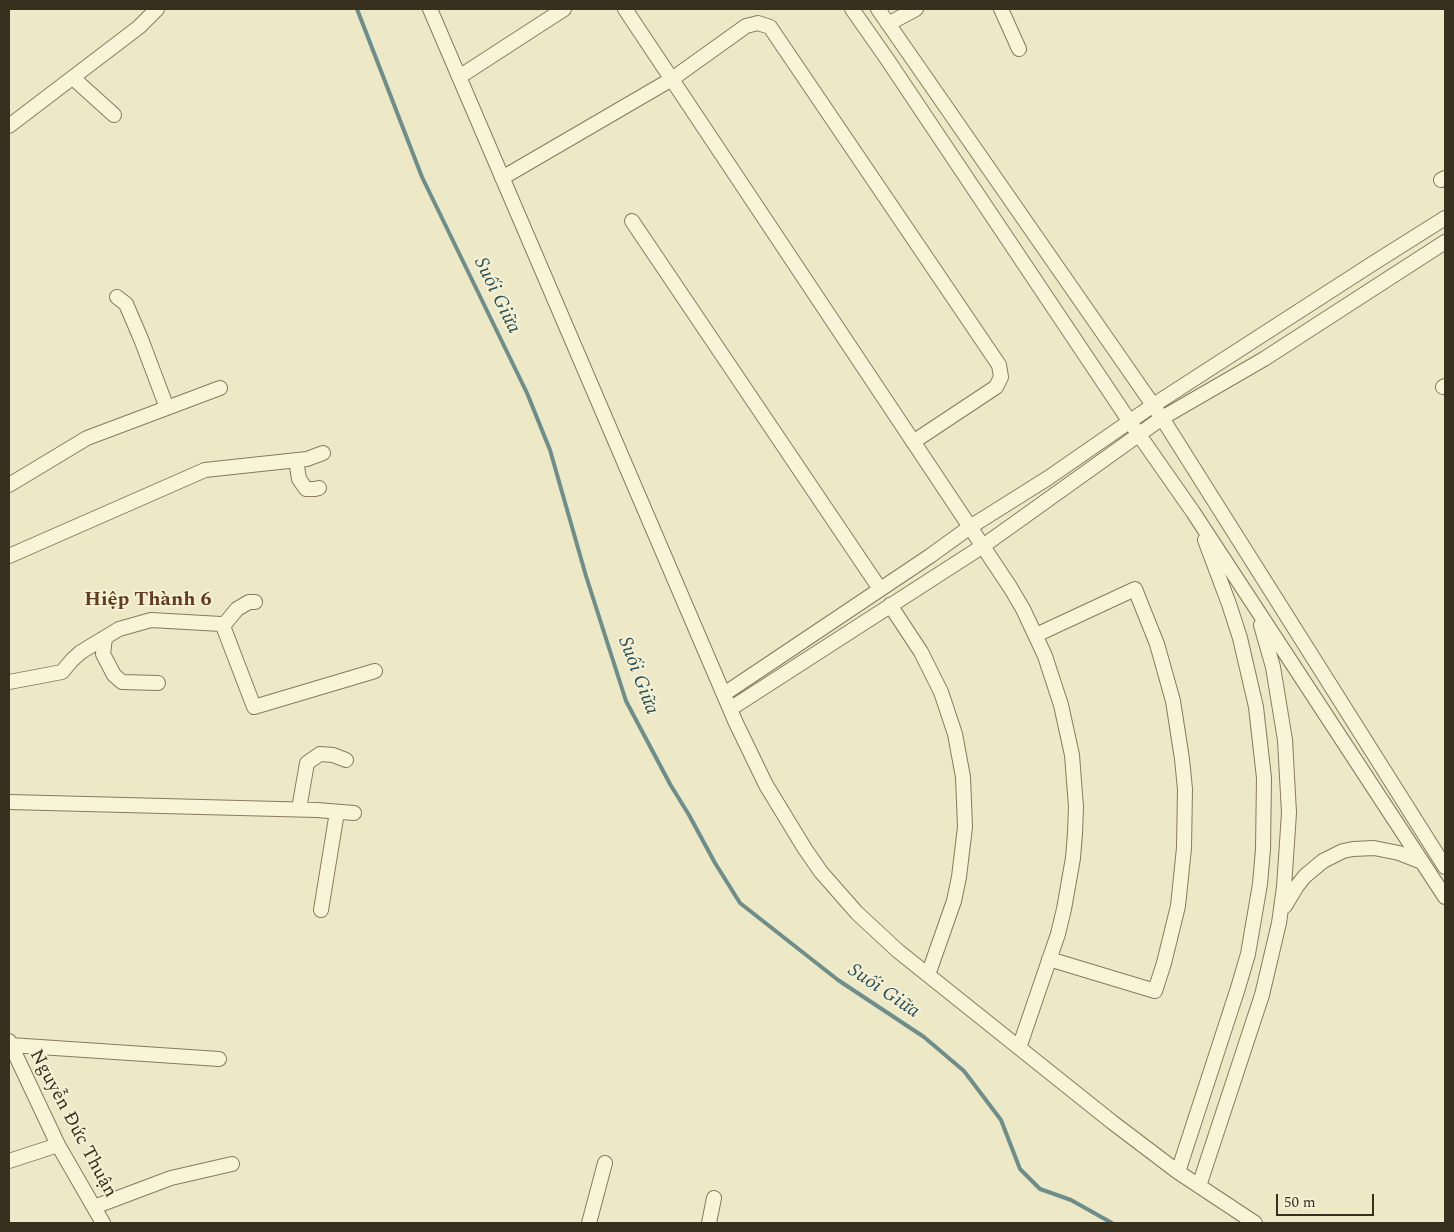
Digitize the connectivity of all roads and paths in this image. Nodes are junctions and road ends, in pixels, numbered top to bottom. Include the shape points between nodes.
1 (158, 9) edge
2 (430, 9) edge
3 (564, 9) edge
4 (625, 9) edge
5 (852, 9) edge
6 (878, 9) edge
7 (916, 9) edge
8 (1001, 9) edge
9 (888, 24) junction
10 (1019, 49) dead end
11 (459, 77) junction
12 (73, 78) junction
13 (672, 79) junction
14 (114, 115) dead end
15 (9, 126) edge
16 (502, 178) junction
17 (1445, 218) edge
18 (632, 221) dead end
19 (1445, 242) edge
20 (117, 296) dead end
21 (220, 388) dead end
22 (1152, 406) junction
23 (167, 408) junction
24 (1162, 418) junction
25 (1130, 422) junction
26 (1140, 433) junction
27 (914, 442) junction
28 (324, 453) dead end
29 (296, 460) junction
30 (9, 485) edge
31 (319, 488) dead end
32 (1193, 512) junction
33 (970, 527) junction
34 (983, 546) junction
35 (9, 556) edge
36 (880, 590) junction
37 (256, 602) dead end
38 (890, 605) junction
39 (1256, 609) junction
40 (223, 626) junction
41 (1036, 635) junction
42 (105, 638) junction
43 (375, 671) dead end
44 (9, 682) edge
45 (158, 683) dead end
46 (724, 694) junction
47 (730, 709) junction
48 (346, 760) dead end
49 (9, 802) edge
50 (299, 809) junction
51 (337, 812) junction
52 (354, 814) dead end
53 (1422, 862) junction
54 (1445, 867) edge
55 (1445, 897) edge
56 (321, 910) dead end
57 (1279, 924) junction
58 (1050, 959) junction
59 (928, 975) junction
60 (10, 1043) edge
61 (1019, 1048) junction
62 (219, 1059) dead end
63 (58, 1145) junction
64 (9, 1161) edge
65 (605, 1163) dead end
66 (232, 1164) dead end
67 (1178, 1172) junction
68 (1199, 1186) junction
69 (714, 1198) dead end
70 (94, 1207) junction
71 (103, 1223) edge
72 (588, 1223) edge
73 (710, 1223) edge
74 (1255, 1223) edge

1 - 12 street
2 - 11 street
3 - 11 street
4 - 13 street
5 - 25 street
6 - 9 street
7 - 9 street
8 - 10 street
9 - 22 street
11 - 16 street
12 - 14 street
12 - 15 street
13 - 16 street
13 - 27 street
13 - 27 street via 746,26 758,23 770,27 999,365 1001,377 996,388
16 - 46 street
17 - 22 street
18 - 36 street
19 - 24 street via 1264,359
20 - 23 street via 126,304
21 - 23 street
22 - 24 street
22 - 25 street
23 - 30 street via 87,438
24 - 26 street
24 - 54 street
25 - 26 street
25 - 33 street
26 - 32 street
26 - 34 street
27 - 33 street
28 - 29 street
29 - 31 street via 298,479 306,489
29 - 35 street via 205,470
32 - 39 street
32 - 67 street via 1229,604 1249,672 1261,742 1265,813 1260,884 1248,954
33 - 34 street
33 - 36 street
34 - 38 street
34 - 41 street
36 - 46 street
37 - 40 street via 237,609
38 - 47 street
38 - 59 street via 921,652 941,692 955,734 963,777 965,827 959,877
39 - 53 street
39 - 57 street via 1280,703 1288,776 1288,850
40 - 42 street via 151,620
40 - 43 street via 254,707
41 - 58 street via 1054,680 1065,721 1072,755 1076,807 1070,884
41 - 58 street via 1135,589 1168,682 1185,789 1184,848 1178,906 1155,991
42 - 44 street via 80,652 62,672
42 - 45 street via 103,654 114,675 122,682
46 - 47 street
47 - 59 street via 766,786 821,872 857,913
48 - 50 street via 320,754 307,763
49 - 50 street
50 - 51 street
51 - 52 street
51 - 56 street
53 - 55 street
53 - 57 street via 1374,848 1353,849 1333,855 1314,868 1297,886
57 - 68 street via 1262,995
58 - 61 street
59 - 61 street
60 - 62 street
60 - 63 street, Nguyễn Đức Thuận
61 - 67 street
63 - 64 street
63 - 70 street, Nguyễn Đức Thuận
65 - 72 street
66 - 70 street via 179,1176
67 - 68 street
68 - 74 street
69 - 73 street
70 - 71 street, Nguyễn Đức Thuận

